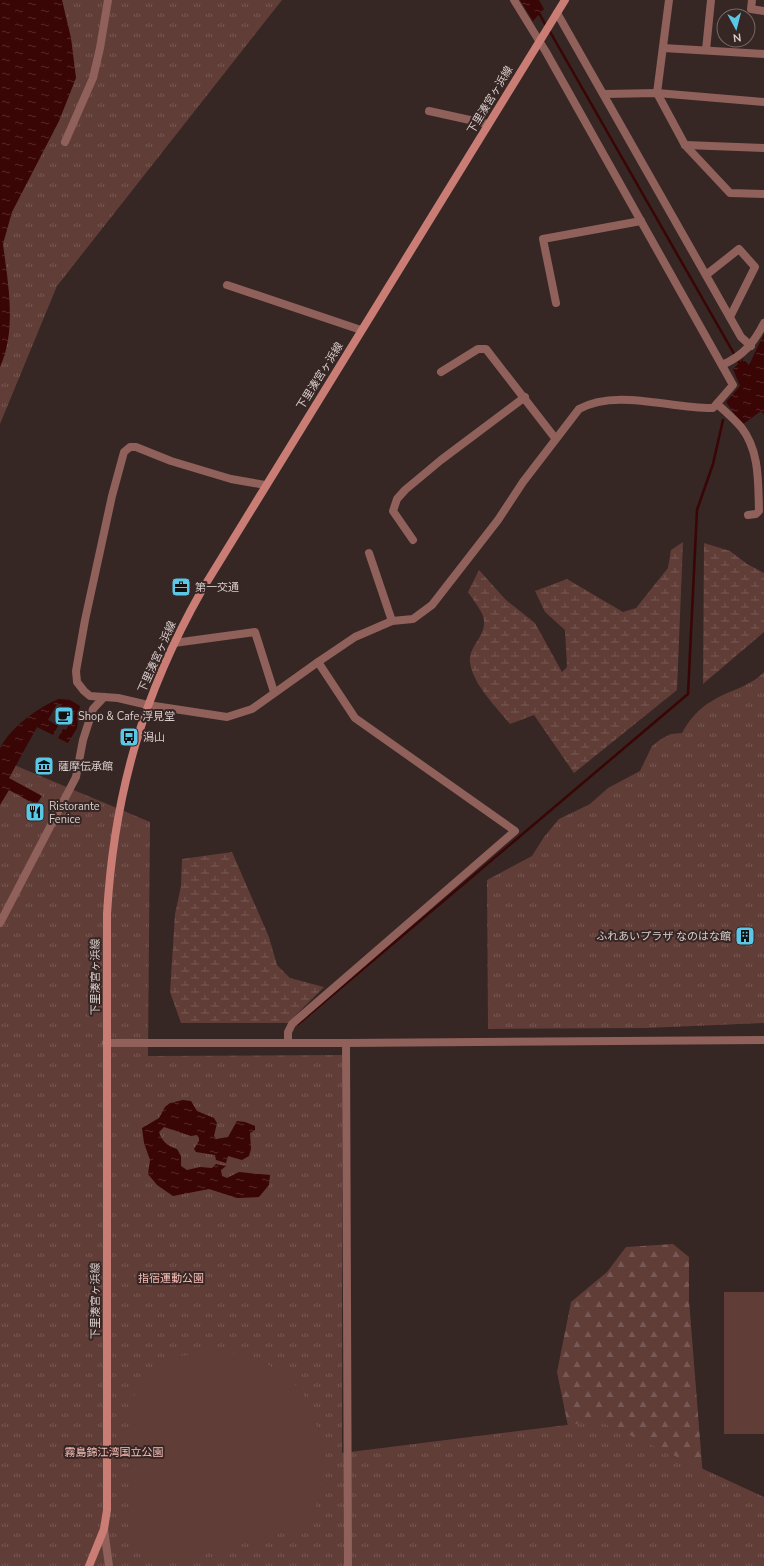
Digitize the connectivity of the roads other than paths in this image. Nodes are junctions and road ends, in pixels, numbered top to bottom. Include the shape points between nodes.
1 (108, 0) edge
2 (514, 0) edge
3 (565, 0) edge
4 (669, 0) edge
5 (711, 0) edge
6 (752, 0) edge
7 (764, 11) edge
8 (558, 13) junction
9 (539, 41) junction
10 (663, 48) junction
11 (706, 50) junction
12 (764, 54) edge
13 (657, 93) junction
14 (604, 94) junction
15 (764, 102) edge
16 (429, 111) dead end
17 (488, 124) junction
18 (64, 142) dead end
19 (685, 145) junction
20 (764, 148) edge
21 (764, 194) edge
22 (641, 221) junction
23 (706, 275) junction
24 (227, 285) dead end
25 (556, 302) dead end
26 (730, 317) junction
27 (764, 323) edge
28 (361, 330) junction
29 (747, 349) junction
30 (724, 365) junction
31 (441, 372) dead end
32 (525, 397) junction
33 (717, 404) junction
34 (555, 438) junction
35 (265, 486) junction
36 (748, 515) dead end
37 (413, 540) dead end
38 (369, 553) dead end
39 (392, 621) junction
40 (174, 643) junction
41 (318, 662) junction
42 (274, 692) junction
43 (104, 697) junction
44 (148, 705) junction
45 (0, 923) edge
46 (764, 1040) edge
47 (106, 1043) junction
48 (288, 1043) junction
49 (346, 1043) junction
50 (104, 1529) junction
51 (89, 1566) edge
52 (109, 1566) edge
53 (348, 1566) edge

1 - 18 street via 93,78
2 - 9 street
3 - 8 main road, 下里湊宮ヶ浜線
4 - 10 street
5 - 11 street
6 - 7 street via 751,9
8 - 9 main road, 下里湊宮ヶ浜線
8 - 14 street
9 - 17 main road, 下里湊宮ヶ浜線
9 - 22 street
10 - 11 street
10 - 13 street
11 - 12 street
13 - 14 street
13 - 15 street
13 - 19 street
14 - 23 street
16 - 17 street
17 - 28 main road, 下里湊宮ヶ浜線
19 - 20 street
19 - 21 street via 730,193
22 - 25 street via 543,239
22 - 30 street
23 - 26 street
23 - 26 street via 739,249 755,267
24 - 28 street
26 - 29 street
27 - 29 street
28 - 35 main road, 下里湊宮ヶ浜線
29 - 30 street
30 - 33 street via 733,385
31 - 32 street via 478,349 486,349
32 - 34 street
32 - 37 street via 441,460 397,499 393,511
33 - 34 street via 713,408 698,408 656,402 589,403 579,409
33 - 36 street via 741,426 754,451 759,511
34 - 39 street via 498,520 432,605 413,619
35 - 40 main road, 下里湊宮ヶ浜線 via 202,590
35 - 43 street via 171,461 136,447 130,447 124,452 87,612 76,676 79,686 90,696
38 - 39 street
39 - 41 street via 355,637
40 - 42 street via 254,632
40 - 44 main road, 下里湊宮ヶ浜線
41 - 42 street
41 - 48 street via 354,718 515,831 292,1024 288,1032
42 - 44 street via 252,710 227,717
43 - 44 street
43 - 45 street via 93,709 83,740 76,777
44 - 47 main road, 下里湊宮ヶ浜線 via 126,779 112,848 107,914
46 - 49 street
47 - 48 street
47 - 50 main road, 下里湊宮ヶ浜線 via 107,1487
48 - 49 street
49 - 53 street
50 - 51 main road, 下里湊宮ヶ浜線
50 - 52 street

